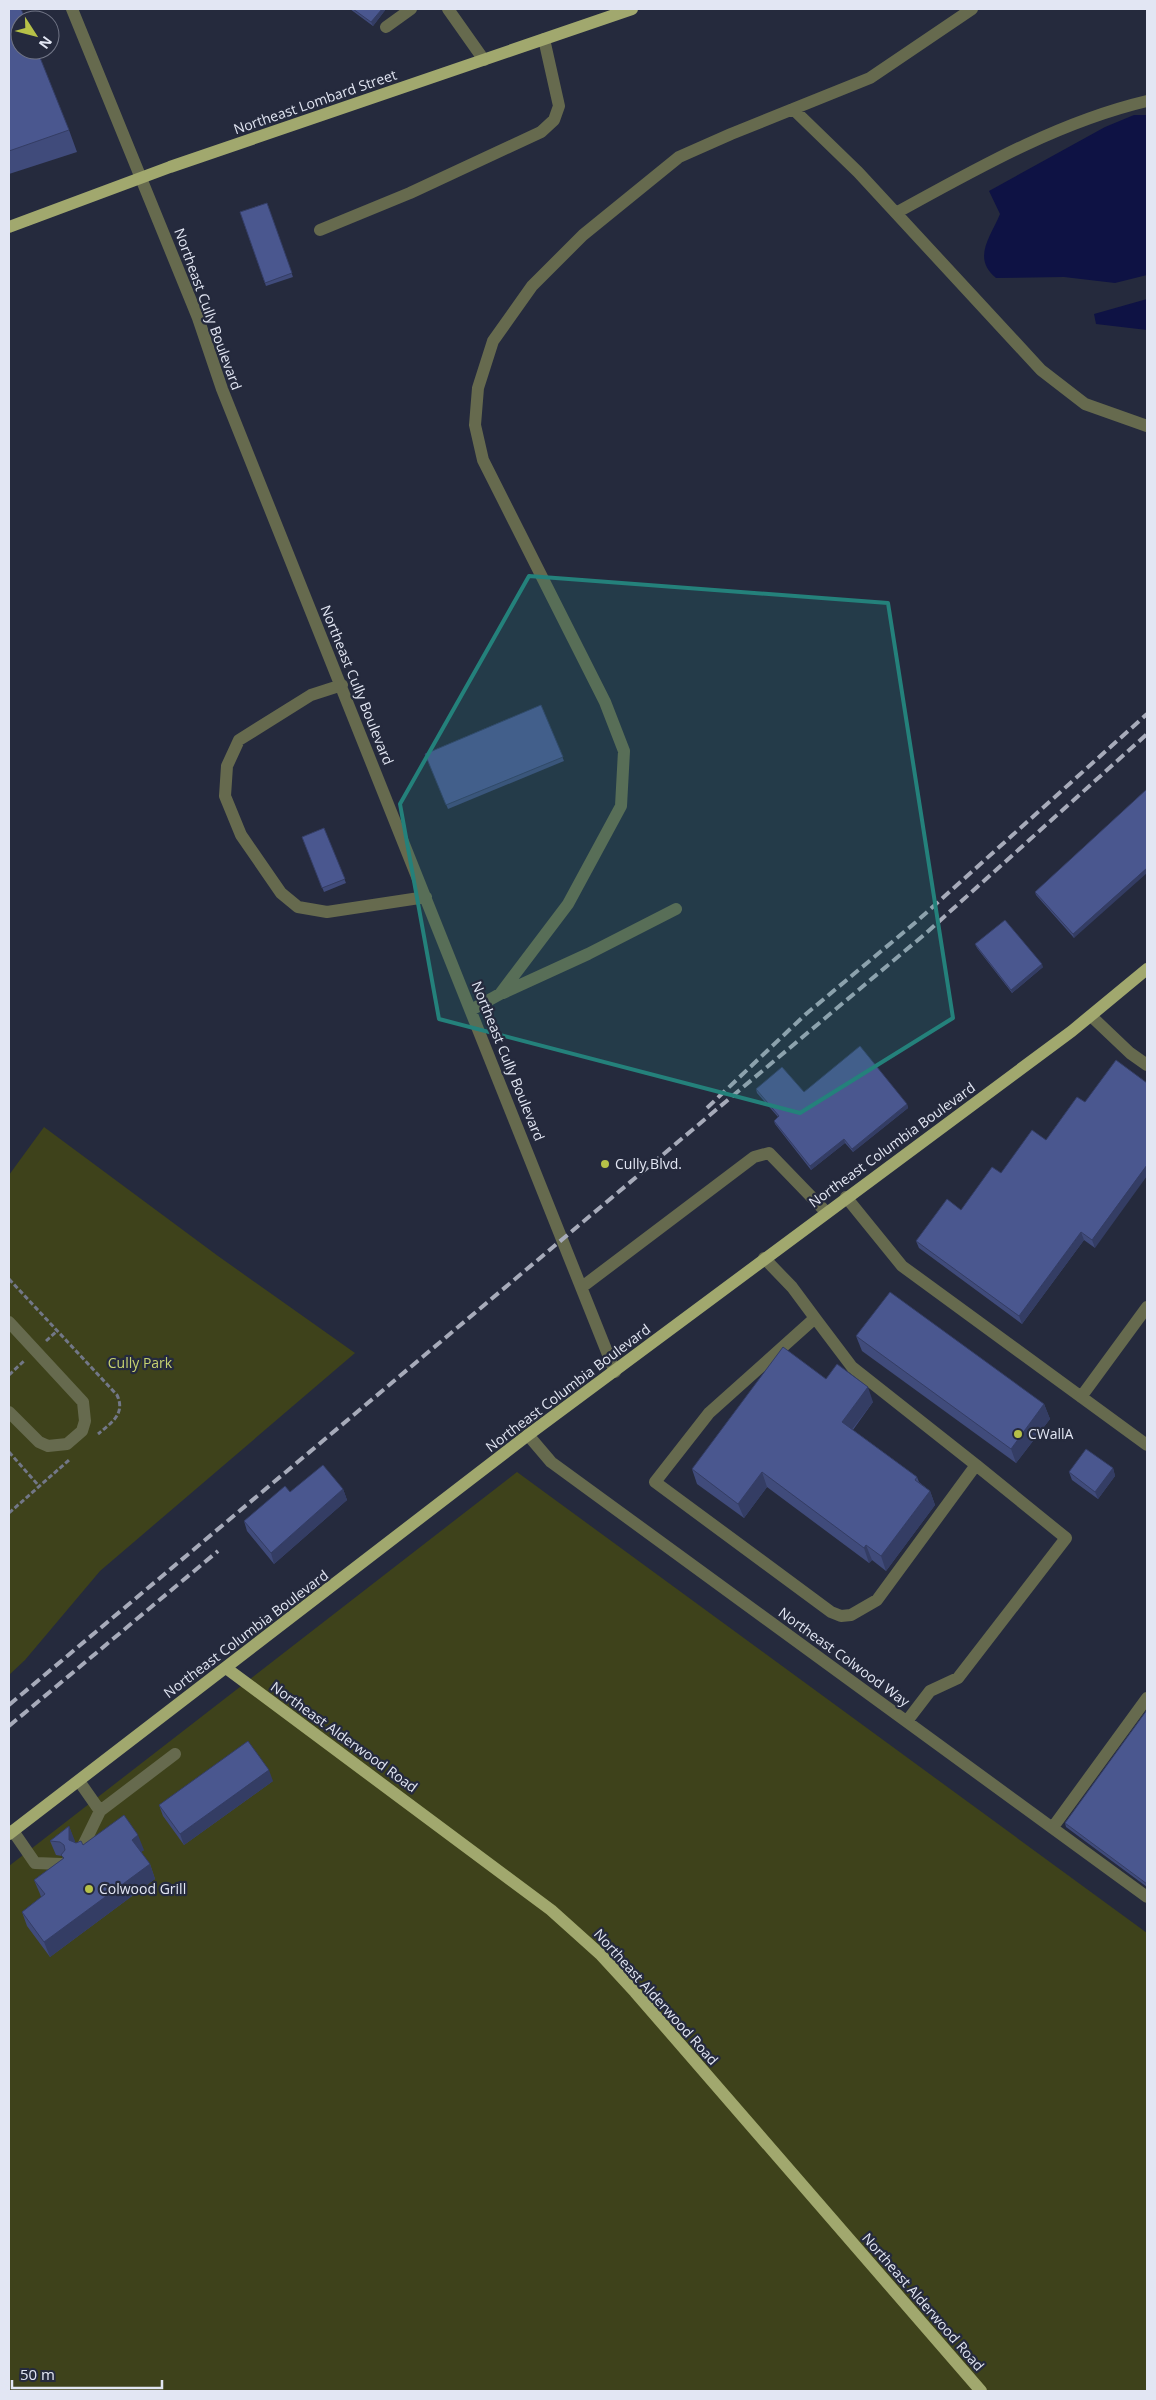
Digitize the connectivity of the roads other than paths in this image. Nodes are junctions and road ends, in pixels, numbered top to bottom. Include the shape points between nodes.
1 (72, 9) edge
2 (411, 9) edge
3 (448, 9) edge
4 (632, 9) edge
5 (972, 9) edge
6 (386, 27) dead end
7 (544, 39) junction
8 (484, 60) junction
9 (1147, 101) edge
10 (792, 109) junction
11 (141, 178) junction
12 (896, 213) junction
13 (9, 227) edge
14 (320, 230) dead end
15 (1147, 426) edge
16 (342, 685) junction
17 (426, 897) junction
18 (676, 909) dead end
19 (1147, 969) edge
20 (500, 994) junction
21 (471, 1010) junction
22 (1091, 1016) junction
23 (1147, 1065) edge
24 (846, 1197) junction
25 (826, 1212) junction
26 (764, 1258) junction
27 (582, 1287) junction
28 (1147, 1307) edge
29 (815, 1318) junction
30 (9, 1322) edge
31 (615, 1372) junction
32 (1081, 1397) junction
33 (9, 1412) edge
34 (528, 1435) junction
35 (1147, 1445) edge
36 (976, 1465) junction
37 (226, 1668) junction
38 (1147, 1698) edge
39 (907, 1721) junction
40 (175, 1754) dead end
41 (79, 1781) junction
42 (100, 1811) junction
43 (1052, 1828) junction
44 (11, 1833) edge
45 (82, 1850) edge
46 (62, 1864) edge
47 (1147, 1897) edge
48 (981, 2391) edge

1 - 11 street, Northeast Cully Boulevard
2 - 6 street
3 - 8 street
4 - 7 main road, Northeast Lombard Street
5 - 10 street via 870,78
7 - 8 main road, Northeast Lombard Street
7 - 14 street via 560,106 554,120 541,132 410,193
8 - 11 main road, Northeast Lombard Street
9 - 12 street via 1118,108 997,157
10 - 12 street
10 - 20 street via 679,157 583,235 532,286 494,341 481,378 476,425 483,460 605,702 624,751 621,806 568,904
11 - 13 main road, Northeast Lombard Street
11 - 16 street, Northeast Cully Boulevard
12 - 15 street via 1041,370 1085,404
16 - 17 street, Northeast Cully Boulevard
16 - 17 street via 311,695 238,740 227,766 226,796 242,835 280,893 298,907 327,912
17 - 21 street, Northeast Cully Boulevard
18 - 20 street
19 - 22 main road, Northeast Columbia Boulevard
20 - 21 street
21 - 27 street, Northeast Cully Boulevard
22 - 23 street
22 - 24 main road, Northeast Columbia Boulevard
24 - 25 main road, Northeast Columbia Boulevard
24 - 32 street via 902,1266
25 - 26 main road, Northeast Columbia Boulevard
25 - 27 street via 769,1153 754,1157
26 - 29 street
26 - 31 main road, Northeast Columbia Boulevard
27 - 31 street, Northeast Cully Boulevard
28 - 32 street
29 - 36 street via 852,1367
29 - 36 street via 709,1413 655,1482 831,1612 841,1616 851,1615 877,1600
30 - 33 street via 83,1402 86,1412 82,1431 67,1444 58,1446 39,1442
31 - 34 main road, Northeast Columbia Boulevard
32 - 35 street
34 - 37 main road, Northeast Columbia Boulevard
34 - 39 street, Northeast Colwood Way via 551,1462
36 - 39 street via 1066,1538 958,1678 930,1691
37 - 41 main road, Northeast Columbia Boulevard
37 - 48 main road, Northeast Alderwood Road via 529,1893 589,1944 635,1992
38 - 43 street
39 - 43 street, Northeast Colwood Way
40 - 42 street
41 - 42 street
41 - 44 main road, Northeast Columbia Boulevard
42 - 45 street
43 - 47 street, Northeast Colwood Way
44 - 46 street via 35,1862

